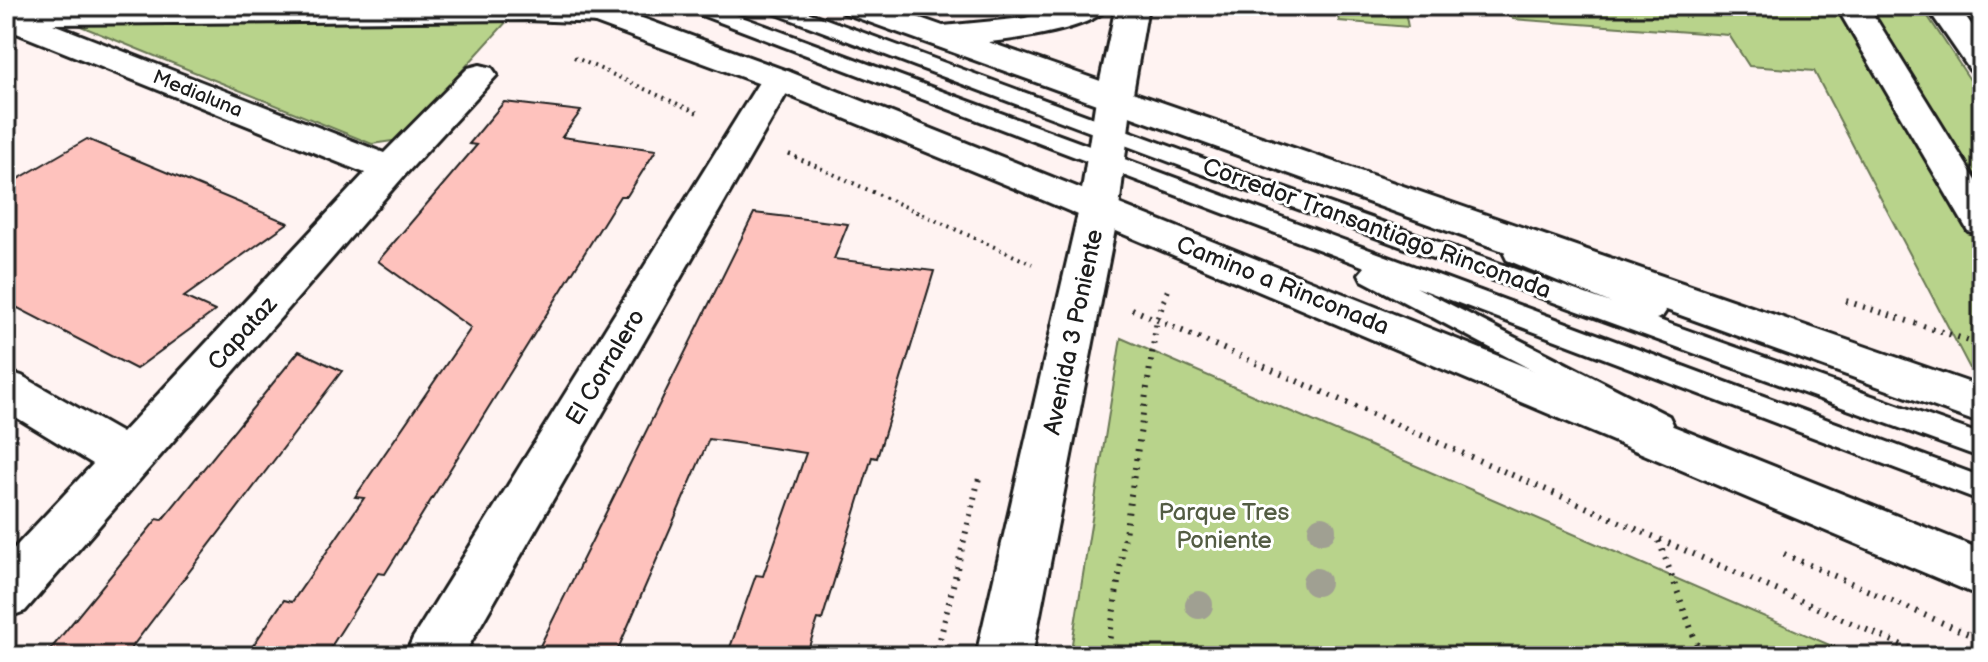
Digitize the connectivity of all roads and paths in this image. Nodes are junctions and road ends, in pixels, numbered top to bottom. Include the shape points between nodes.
1 (695, 6) edge
2 (773, 6) edge
3 (855, 6) edge
4 (1093, 6) edge
5 (1132, 6) edge
6 (1852, 6) edge
7 (1942, 6) edge
8 (590, 10) edge
9 (6, 16) edge
10 (931, 33) junction
11 (563, 52) dead end
12 (1982, 63) edge
13 (480, 75) dead end
14 (778, 79) junction
15 (1110, 130) junction
16 (743, 134) junction
17 (1292, 163) junction
18 (390, 169) junction
19 (1099, 209) junction
20 (1269, 220) junction
21 (1982, 222) edge
22 (1082, 286) junction
23 (1157, 320) junction
24 (6, 389) edge
25 (1982, 406) edge
26 (1982, 447) edge
27 (127, 460) junction
28 (1982, 489) edge
29 (1811, 503) junction
30 (1659, 540) junction
31 (1982, 574) edge
32 (6, 594) edge
33 (433, 656) edge
34 (1004, 656) edge
35 (1107, 656) edge
36 (1701, 656) edge
37 (1927, 656) edge

1 - 15 lane, Corredor Transantiago Rinconada
2 - 15 lane, Corredor Transantiago Rinconada
3 - 10 street
4 - 10 street via 1055,21 998,31
5 - 15 street, Avenida 3 Poniente
6 - 21 street
7 - 12 street
8 - 9 street, Medialuna
8 - 14 street, Camino a Rinconada
9 - 18 street, Medialuna
10 - 15 street
11 - 16 path
13 - 18 street, Capataz
14 - 16 street, El Corralero
14 - 19 street, Camino a Rinconada
15 - 17 street
15 - 19 street, Avenida 3 Poniente
15 - 20 lane, Corredor Transantiago Rinconada
15 - 26 lane, Corredor Transantiago Rinconada
16 - 22 path
16 - 33 street, El Corralero
17 - 25 street
17 - 26 lane, Corredor Transantiago Rinconada
18 - 27 street, Capataz
19 - 22 street, Avenida 3 Poniente
19 - 29 street, Camino a Rinconada
20 - 28 lane, Corredor Transantiago Rinconada
20 - 29 lane, Corredor Transantiago Rinconada
22 - 23 path
22 - 34 street, Avenida 3 Poniente
23 - 30 path
23 - 35 path
24 - 27 street
27 - 32 street, Capataz
29 - 31 street, Camino a Rinconada
30 - 36 path
30 - 37 path

